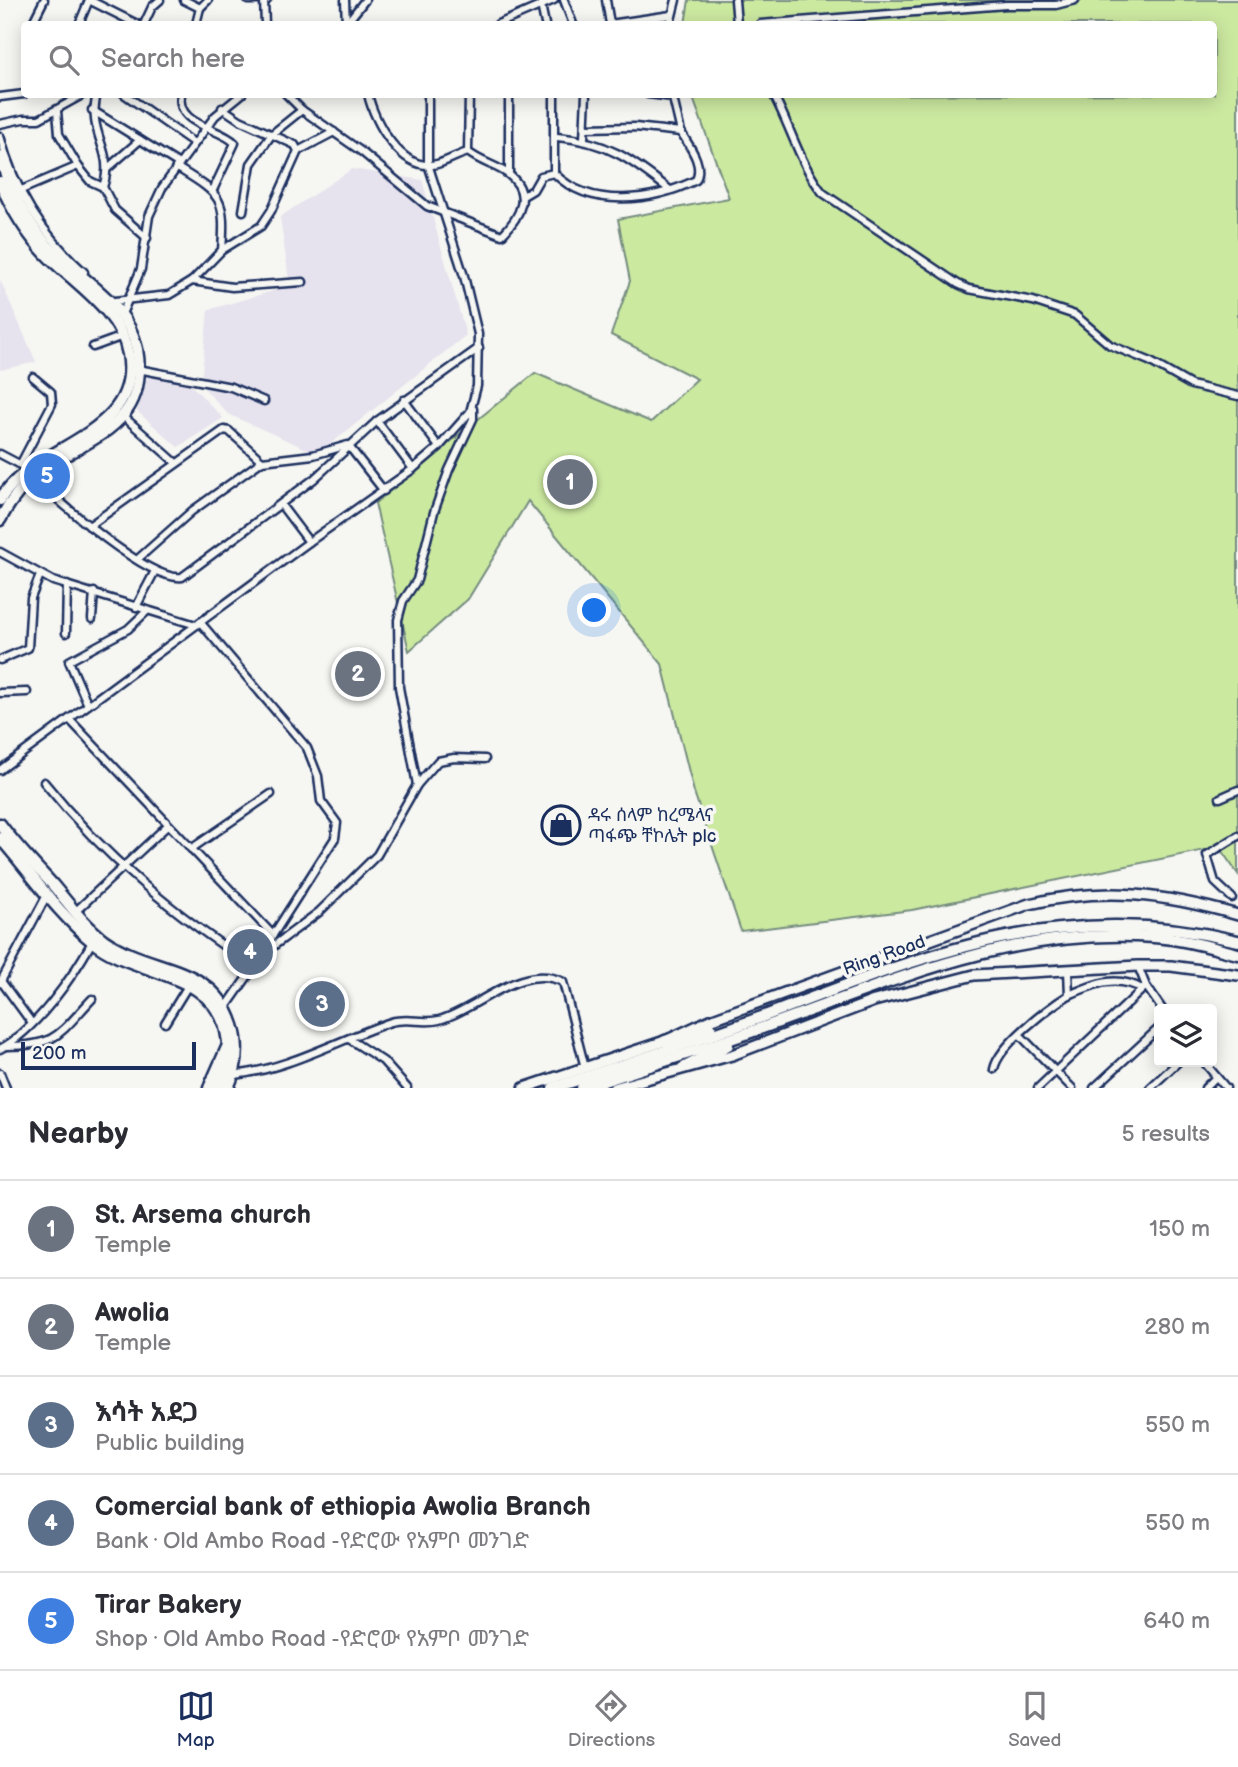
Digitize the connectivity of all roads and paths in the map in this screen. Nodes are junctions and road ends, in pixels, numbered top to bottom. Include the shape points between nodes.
1 (44, 0) edge
2 (89, 0) edge
3 (160, 0) edge
4 (184, 0) edge
5 (208, 0) edge
6 (248, 0) edge
7 (345, 0) edge
8 (365, 0) edge
9 (554, 0) edge
10 (564, 0) edge
11 (606, 0) edge
12 (676, 0) edge
13 (735, 0) edge
14 (1075, 0) edge
15 (266, 1) edge
16 (541, 2) edge
17 (200, 8) junction
18 (671, 15) junction
19 (34, 21) edge
20 (80, 21) edge
21 (129, 21) edge
22 (146, 21) edge
23 (197, 21) edge
24 (265, 21) edge
25 (346, 21) edge
26 (348, 21) edge
27 (504, 21) edge
28 (544, 21) edge
29 (572, 21) edge
30 (609, 21) edge
31 (636, 21) edge
32 (670, 21) edge
33 (737, 21) edge
34 (799, 21) edge
35 (21, 94) edge
36 (0, 97) edge
37 (78, 98) edge
38 (96, 98) edge
39 (134, 98) edge
40 (180, 98) edge
41 (236, 98) edge
42 (290, 98) edge
43 (370, 98) edge
44 (428, 98) edge
45 (469, 98) edge
46 (509, 98) edge
47 (554, 98) edge
48 (586, 98) edge
49 (672, 98) edge
50 (775, 98) edge
51 (222, 108) junction
52 (92, 110) junction
53 (302, 110) junction
54 (57, 111) junction
55 (0, 124) edge
56 (206, 128) junction
57 (585, 128) junction
58 (334, 132) junction
59 (681, 132) junction
60 (272, 134) junction
61 (0, 136) edge
62 (556, 137) junction
63 (140, 139) junction
64 (584, 139) junction
65 (194, 144) junction
66 (298, 150) junction
67 (468, 152) junction
68 (0, 157) edge
69 (428, 164) junction
70 (177, 165) junction
71 (78, 166) junction
72 (108, 168) junction
73 (554, 173) junction
74 (509, 174) junction
75 (0, 182) edge
76 (103, 187) junction
77 (213, 190) junction
78 (670, 190) junction
79 (19, 191) junction
80 (523, 196) junction
81 (443, 210) junction
82 (243, 211) dead end
83 (147, 238) junction
84 (222, 250) junction
85 (192, 281) junction
86 (303, 282) dead end
87 (122, 309) junction
88 (127, 338) junction
89 (93, 347) dead end
90 (479, 348) junction
91 (138, 369) junction
92 (33, 377) dead end
93 (1238, 396) edge
94 (404, 400) junction
95 (264, 401) dead end
96 (472, 407) junction
97 (123, 416) junction
98 (377, 421) junction
99 (348, 445) junction
100 (439, 447) junction
101 (0, 454) edge
102 (262, 461) junction
103 (175, 462) junction
104 (413, 469) junction
105 (28, 470) junction
106 (384, 491) junction
107 (3, 496) edge
108 (281, 505) junction
109 (0, 520) edge
110 (89, 527) junction
111 (309, 542) junction
112 (0, 552) edge
113 (139, 558) junction
114 (155, 571) junction
115 (40, 575) junction
116 (67, 585) junction
117 (94, 593) junction
118 (136, 607) junction
119 (147, 611) junction
120 (92, 619) dead end
121 (198, 623) junction
122 (66, 633) dead end
123 (0, 660) edge
124 (27, 692) dead end
125 (0, 693) edge
126 (89, 705) junction
127 (69, 719) junction
128 (485, 760) dead end
129 (0, 770) edge
130 (44, 782) dead end
131 (417, 785) junction
132 (1238, 790) edge
133 (271, 794) dead end
134 (1220, 798) dead end
135 (0, 824) edge
136 (168, 825) junction
137 (1238, 836) edge
138 (0, 838) edge
139 (191, 849) junction
140 (122, 867) junction
141 (48, 894) junction
142 (1232, 898) dead end
143 (75, 912) junction
144 (1238, 915) edge
145 (273, 935) junction
146 (1238, 941) edge
147 (92, 942) junction
148 (264, 953) junction
149 (1238, 954) edge
150 (1138, 966) junction
151 (256, 967) junction
152 (1068, 970) junction
153 (1238, 975) edge
154 (0, 982) edge
155 (189, 984) junction
156 (1144, 987) junction
157 (1069, 995) junction
158 (92, 999) dead end
159 (1158, 1004) edge
160 (224, 1011) junction
161 (31, 1022) junction
162 (164, 1023) dead end
163 (743, 1029) junction
164 (1154, 1033) edge
165 (1020, 1034) junction
166 (349, 1039) junction
167 (665, 1041) junction
168 (229, 1044) junction
169 (3, 1047) edge
170 (629, 1067) junction
171 (685, 1067) junction
172 (1173, 1067) edge
173 (1208, 1067) edge
174 (585, 1068) junction
175 (993, 1069) dead end
176 (1056, 1071) junction
177 (0, 1073) edge
178 (234, 1075) junction
179 (1216, 1077) junction
180 (6, 1088) edge
181 (209, 1088) edge
182 (219, 1088) edge
183 (228, 1088) edge
184 (407, 1088) edge
185 (524, 1088) edge
186 (553, 1088) edge
187 (582, 1088) edge
188 (614, 1088) edge
189 (1038, 1088) edge
190 (1072, 1088) edge
191 (1094, 1088) edge
192 (1150, 1088) edge
193 (1205, 1088) edge
194 (1226, 1088) edge

1 - 19 street
2 - 20 street
2 - 21 street
3 - 22 street
4 - 17 street
5 - 17 street
6 - 15 street
7 - 25 street
8 - 26 street
9 - 16 street
10 - 29 street
11 - 30 street
12 - 18 street
13 - 33 street
14 - 34 street via 1056,5
15 - 24 street
16 - 27 street
16 - 28 street
17 - 23 street
18 - 31 street
18 - 32 street
35 - 36 street
37 - 54 street
38 - 52 street
39 - 65 street
40 - 56 street via 192,120
41 - 51 street
42 - 53 street
43 - 69 street via 391,142 406,157
44 - 69 street
45 - 67 street
46 - 74 street
47 - 62 street
48 - 57 street
49 - 59 street
50 - 93 street via 822,193 931,268 969,289 1033,301 1075,315 1110,345 1191,385
51 - 56 street
51 - 60 street
52 - 63 street
52 - 72 street
53 - 58 street
53 - 60 street
54 - 55 street via 39,119
54 - 71 street via 59,134
56 - 65 street
56 - 77 street via 235,143
57 - 59 street
57 - 64 street
58 - 66 street
58 - 81 street via 421,202
59 - 78 street via 696,157 698,175
60 - 66 street
60 - 82 street via 251,164
61 - 79 street
62 - 64 street
62 - 73 street
63 - 70 street
63 - 72 street
64 - 78 street via 622,154
65 - 70 street
66 - 84 street via 261,226
67 - 69 street
67 - 74 street
68 - 87 main road via 18,201 40,236 60,259
69 - 81 street
70 - 77 street
70 - 83 street via 152,209
71 - 76 street via 90,181
71 - 79 street
72 - 76 street
73 - 78 street via 568,185 598,197 633,199
73 - 80 street via 541,176
74 - 80 street
75 - 88 main road via 34,241 112,316
76 - 83 street via 115,210
77 - 84 street via 225,212
79 - 87 street via 49,238
80 - 81 street via 523,208 502,234
81 - 90 street via 474,309
83 - 87 street via 141,269
84 - 85 street
85 - 86 street via 232,287
85 - 87 street via 169,295
87 - 88 main road
88 - 89 street
88 - 91 main road
88 - 105 main road via 127,382 114,412 93,431
90 - 94 street
90 - 96 street
91 - 95 street via 231,387
91 - 97 main road via 134,394
92 - 105 street via 44,383 53,399
94 - 98 street
94 - 100 street
96 - 100 street
96 - 131 street via 473,419 449,470 417,580 403,601 398,620 399,687
97 - 103 street
97 - 105 main road via 104,435
98 - 99 street
98 - 104 street
99 - 102 street
99 - 106 street
99 - 108 street
100 - 104 street
101 - 105 street
102 - 103 street via 224,430
102 - 113 street via 192,511
103 - 110 street
104 - 106 street
105 - 107 main road
105 - 110 street
106 - 111 street
107 - 109 main road
108 - 111 street
108 - 114 street via 181,577
110 - 113 street
111 - 121 street
112 - 115 street
113 - 114 street
114 - 118 street
115 - 116 street
115 - 123 street via 31,598 28,649
116 - 117 street
116 - 122 street
117 - 118 street
117 - 120 street
118 - 119 street
119 - 121 street
119 - 126 street via 128,629 69,661
121 - 126 street
121 - 145 street via 307,748 321,801 337,823 335,838
124 - 125 street
126 - 127 street
127 - 129 street
127 - 136 street
128 - 131 street via 443,760
130 - 140 street
131 - 148 street via 377,855 318,912
132 - 134 street
133 - 139 street
135 - 143 main road
136 - 139 street
136 - 140 street
137 - 142 street via 1207,855 1215,883
138 - 141 main road
139 - 145 street
140 - 143 street
140 - 151 street via 165,905
141 - 147 main road
141 - 154 street
143 - 160 main road via 111,945 204,983
144 - 167 main road via 1152,895 1093,893 1048,900 932,937 709,1020
145 - 148 street
146 - 163 main road, Ring Road via 1152,926 1025,931 920,958
147 - 155 main road
147 - 161 street via 68,983
148 - 151 street
149 - 163 main road, Ring Road via 1154,937 1064,937 1016,944 969,954
150 - 152 main road
150 - 153 main road
150 - 156 street
151 - 160 street
152 - 157 street
152 - 171 main road via 989,972 924,987 856,1007 732,1055
154 - 161 street
155 - 160 main road
155 - 162 street
156 - 157 street via 1111,981
156 - 159 street
156 - 176 street
157 - 165 street
158 - 169 street via 43,1044
160 - 168 main road
160 - 178 main road via 237,1044
161 - 169 street
163 - 167 main road via 723,1025
163 - 170 main road, Ring Road
163 - 171 main road
164 - 191 street
165 - 175 street
165 - 176 street
166 - 174 street via 394,1022 440,1020 520,982 548,977 563,982
166 - 178 street via 262,1070
166 - 184 street via 383,1060
167 - 174 main road
168 - 181 main road
168 - 182 main road
170 - 186 main road, Ring Road
170 - 187 main road, Ring Road
171 - 188 main road
172 - 192 street
173 - 179 street
174 - 185 main road
176 - 189 street
176 - 190 street
177 - 180 street
178 - 183 main road
179 - 193 street
179 - 194 street

